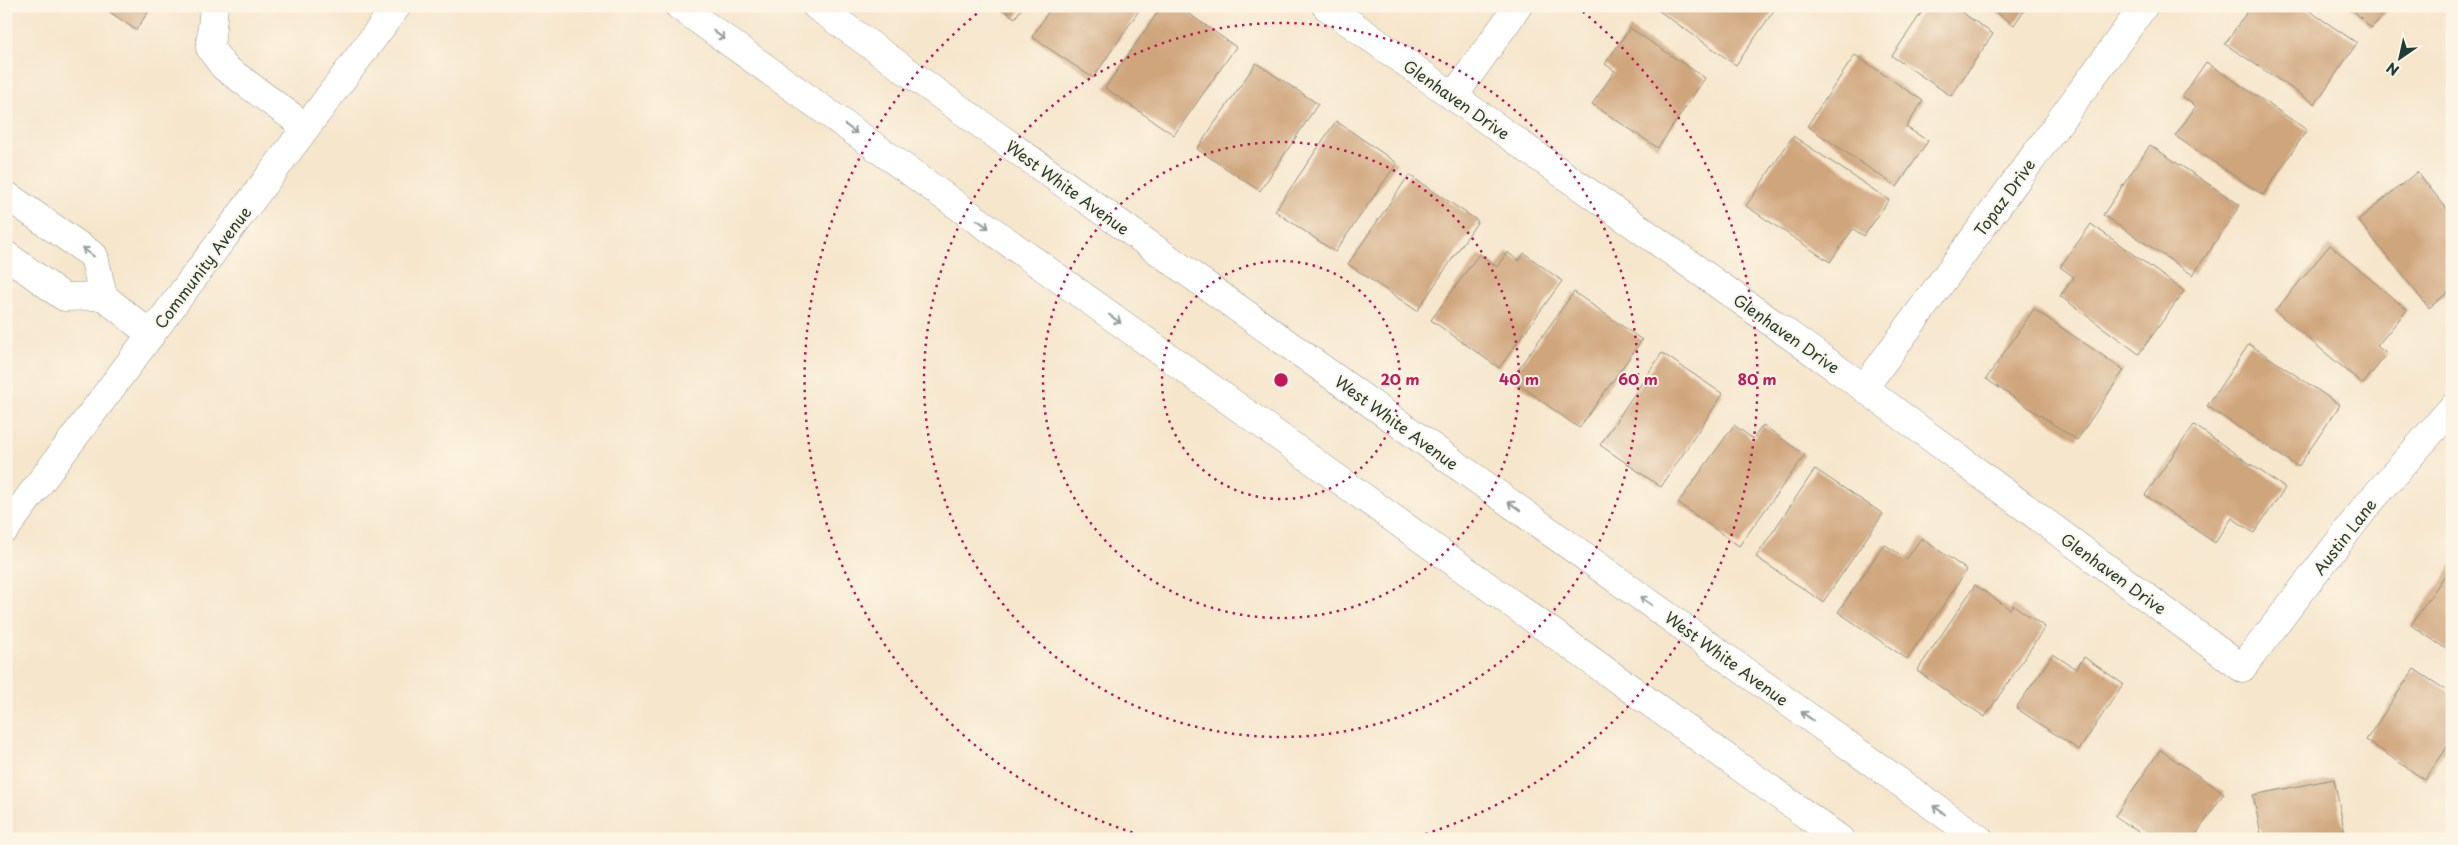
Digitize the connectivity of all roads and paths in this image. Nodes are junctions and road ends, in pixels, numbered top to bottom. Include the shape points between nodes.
1 (214, 6) edge
2 (397, 6) edge
3 (679, 6) edge
4 (816, 6) edge
5 (1326, 6) edge
6 (1518, 6) edge
7 (2144, 6) edge
8 (1453, 96) junction
9 (306, 127) junction
10 (6, 195) edge
11 (6, 255) edge
12 (103, 296) junction
13 (151, 335) junction
14 (1864, 388) junction
15 (2452, 408) edge
16 (6, 528) edge
17 (2242, 668) joint
18 (1840, 839) edge
19 (1978, 839) edge

1 - 9 main road via 210,48 224,68
2 - 9 main road, Community Avenue
3 -> 18 main road
19 -> 4 main road, West White Avenue
5 - 8 main road, Glenhaven Drive
6 - 8 main road
7 - 14 main road, Topaz Drive
8 - 14 main road, Glenhaven Drive
9 - 13 main road, Community Avenue
12 -> 10 main road via 94,256
11 - 12 main road via 64,297
12 - 13 main road
13 - 16 main road, Community Avenue
14 - 17 main road, Glenhaven Drive
15 - 17 main road, Austin Lane via 2368,504

